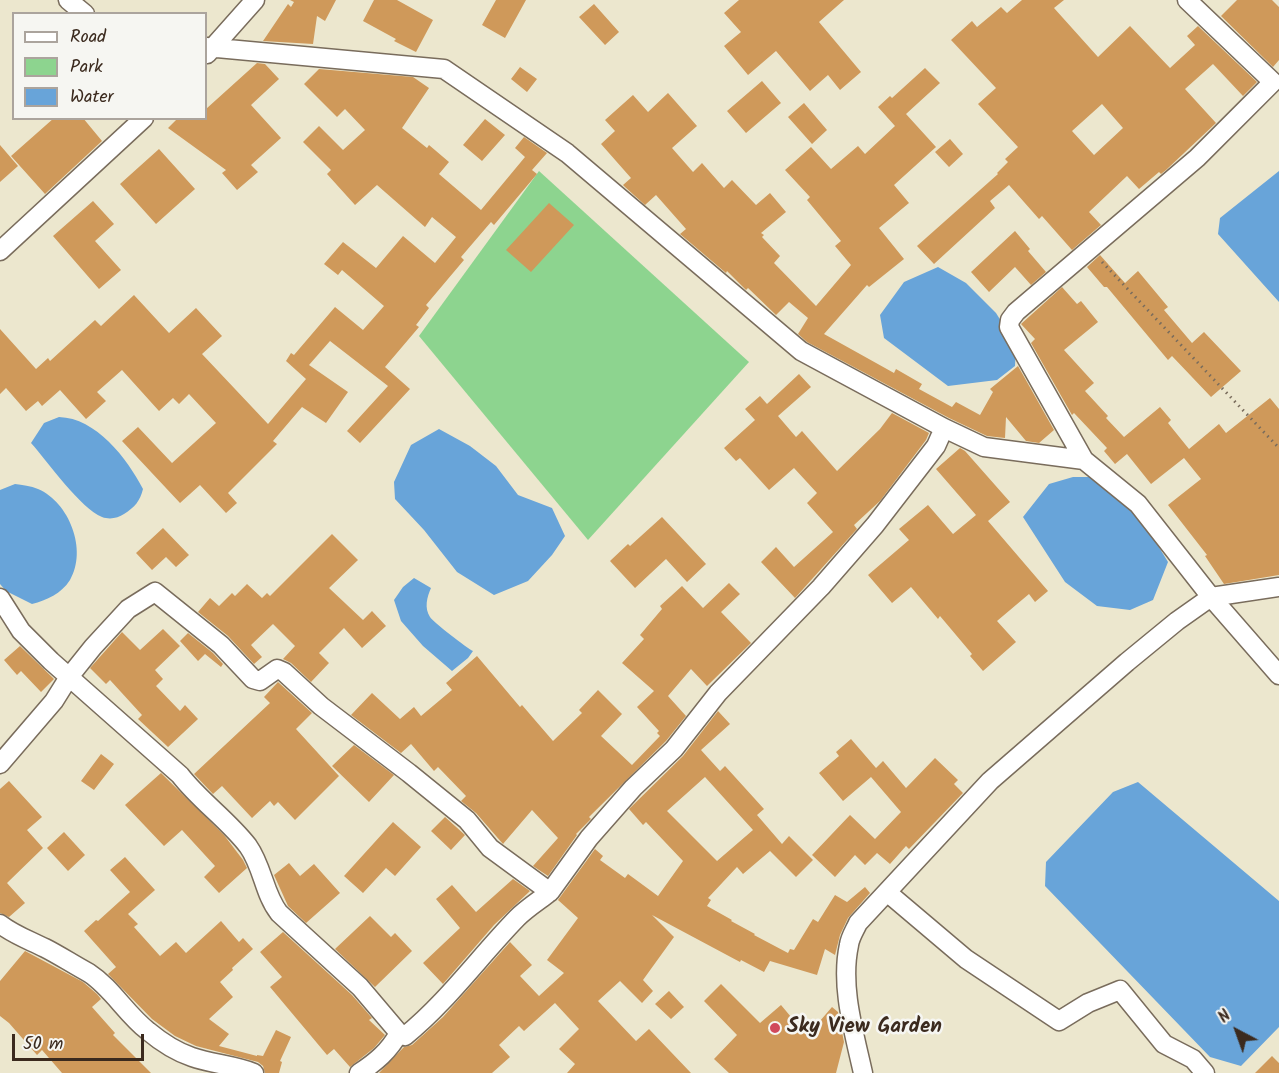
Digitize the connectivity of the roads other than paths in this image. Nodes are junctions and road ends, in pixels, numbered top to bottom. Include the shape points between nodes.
1 (68, 0) edge
2 (255, 0) edge
3 (1187, 0) edge
4 (83, 12) edge
5 (208, 50) edge
6 (1276, 80) edge
7 (142, 120) edge
8 (0, 251) edge
9 (944, 428) junction
10 (1084, 460) junction
11 (1279, 587) edge
12 (1211, 597) junction
13 (0, 598) edge
14 (1279, 675) edge
15 (69, 677) junction
16 (0, 764) edge
17 (550, 892) junction
18 (888, 893) junction
19 (0, 924) edge
20 (399, 1033) junction
21 (254, 1073) edge
22 (359, 1073) edge
23 (863, 1073) edge
24 (1205, 1073) edge

1 - 4 street
2 - 5 street
3 - 6 street
5 - 9 street via 444,69 567,153 801,351
6 - 10 street via 1197,158 1010,320 1009,327
7 - 8 street
9 - 10 street via 984,447
9 - 17 street via 936,446 875,525 718,693 674,750 633,788 589,838
10 - 12 street via 1138,504
11 - 12 street
12 - 14 street
12 - 18 street via 1127,662 990,781
13 - 15 street via 21,631
15 - 16 street
15 - 17 street via 128,609 155,592 221,645 253,679 260,681 277,669 284,672 321,706 466,820 490,848
15 - 20 street via 228,823 249,848 279,914 360,987
17 - 20 street via 519,916 419,1024 405,1036
18 - 23 street via 858,923 849,943 846,973
18 - 24 street via 966,959 1059,1021 1120,990 1164,1044 1193,1059
19 - 21 street via 91,975 133,1018 170,1046 191,1057
20 - 22 street via 379,1060

